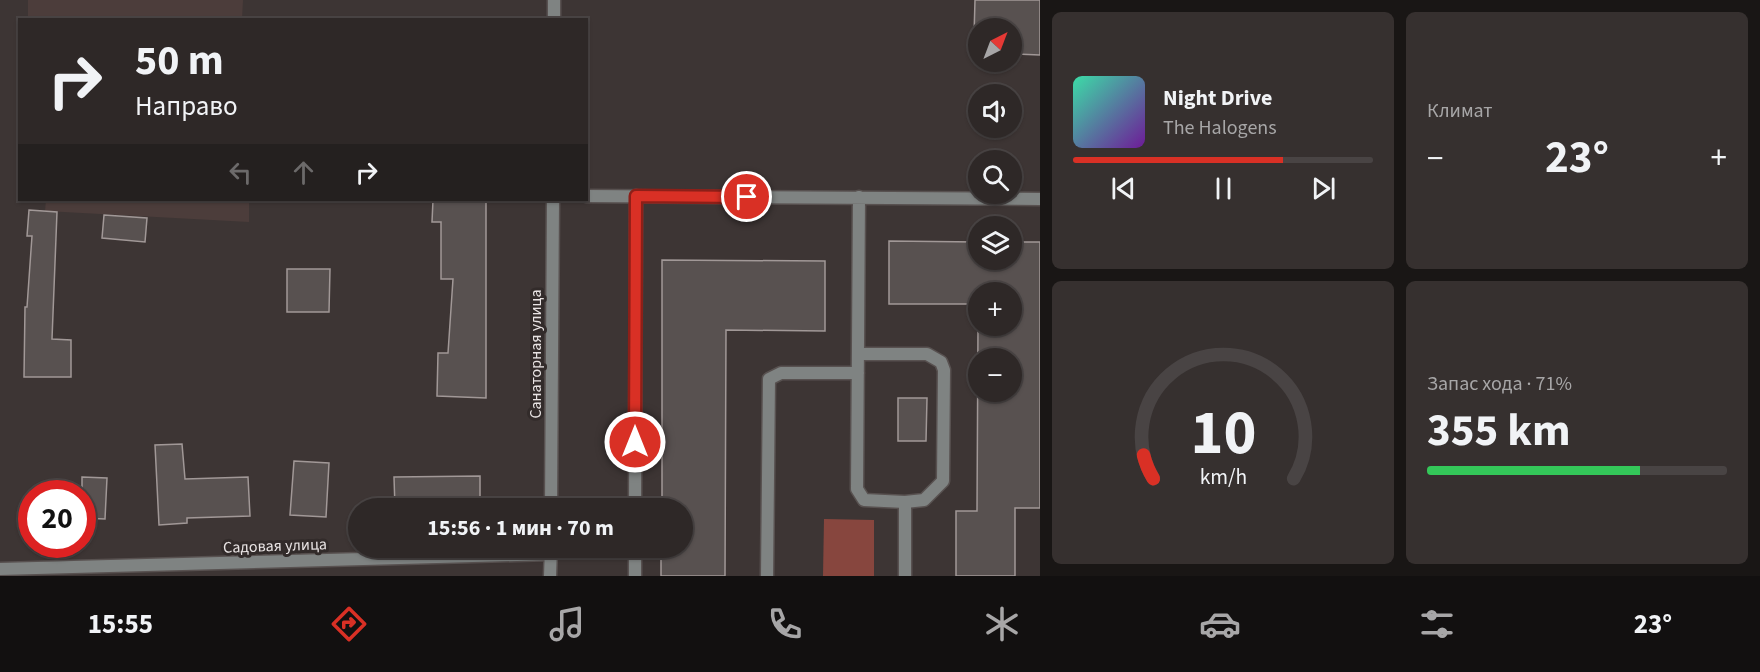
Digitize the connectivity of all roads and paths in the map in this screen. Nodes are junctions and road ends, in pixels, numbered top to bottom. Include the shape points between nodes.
1 (554, 0) edge
2 (554, 18) edge
3 (588, 196) edge
4 (636, 196) junction
5 (858, 197) junction
6 (1040, 199) edge
7 (553, 201) edge
8 (858, 354) junction
9 (858, 373) junction
10 (551, 498) edge
11 (635, 498) edge
12 (905, 502) junction
13 (348, 558) edge
14 (551, 558) edge
15 (635, 558) edge
16 (0, 569) edge
17 (550, 576) edge
18 (635, 576) edge
19 (767, 576) edge
20 (905, 576) edge

1 - 2 street
3 - 4 street
4 - 5 street
4 - 11 street
5 - 6 street
5 - 8 street
7 - 10 street, Санаторная улица
8 - 9 street
8 - 12 street via 927,354 941,362 944,370 943,481 924,500
9 - 12 street via 859,494 864,500
9 - 19 street via 781,373 769,379
12 - 20 street
13 - 16 street, Садовая улица
14 - 17 street
15 - 18 street

